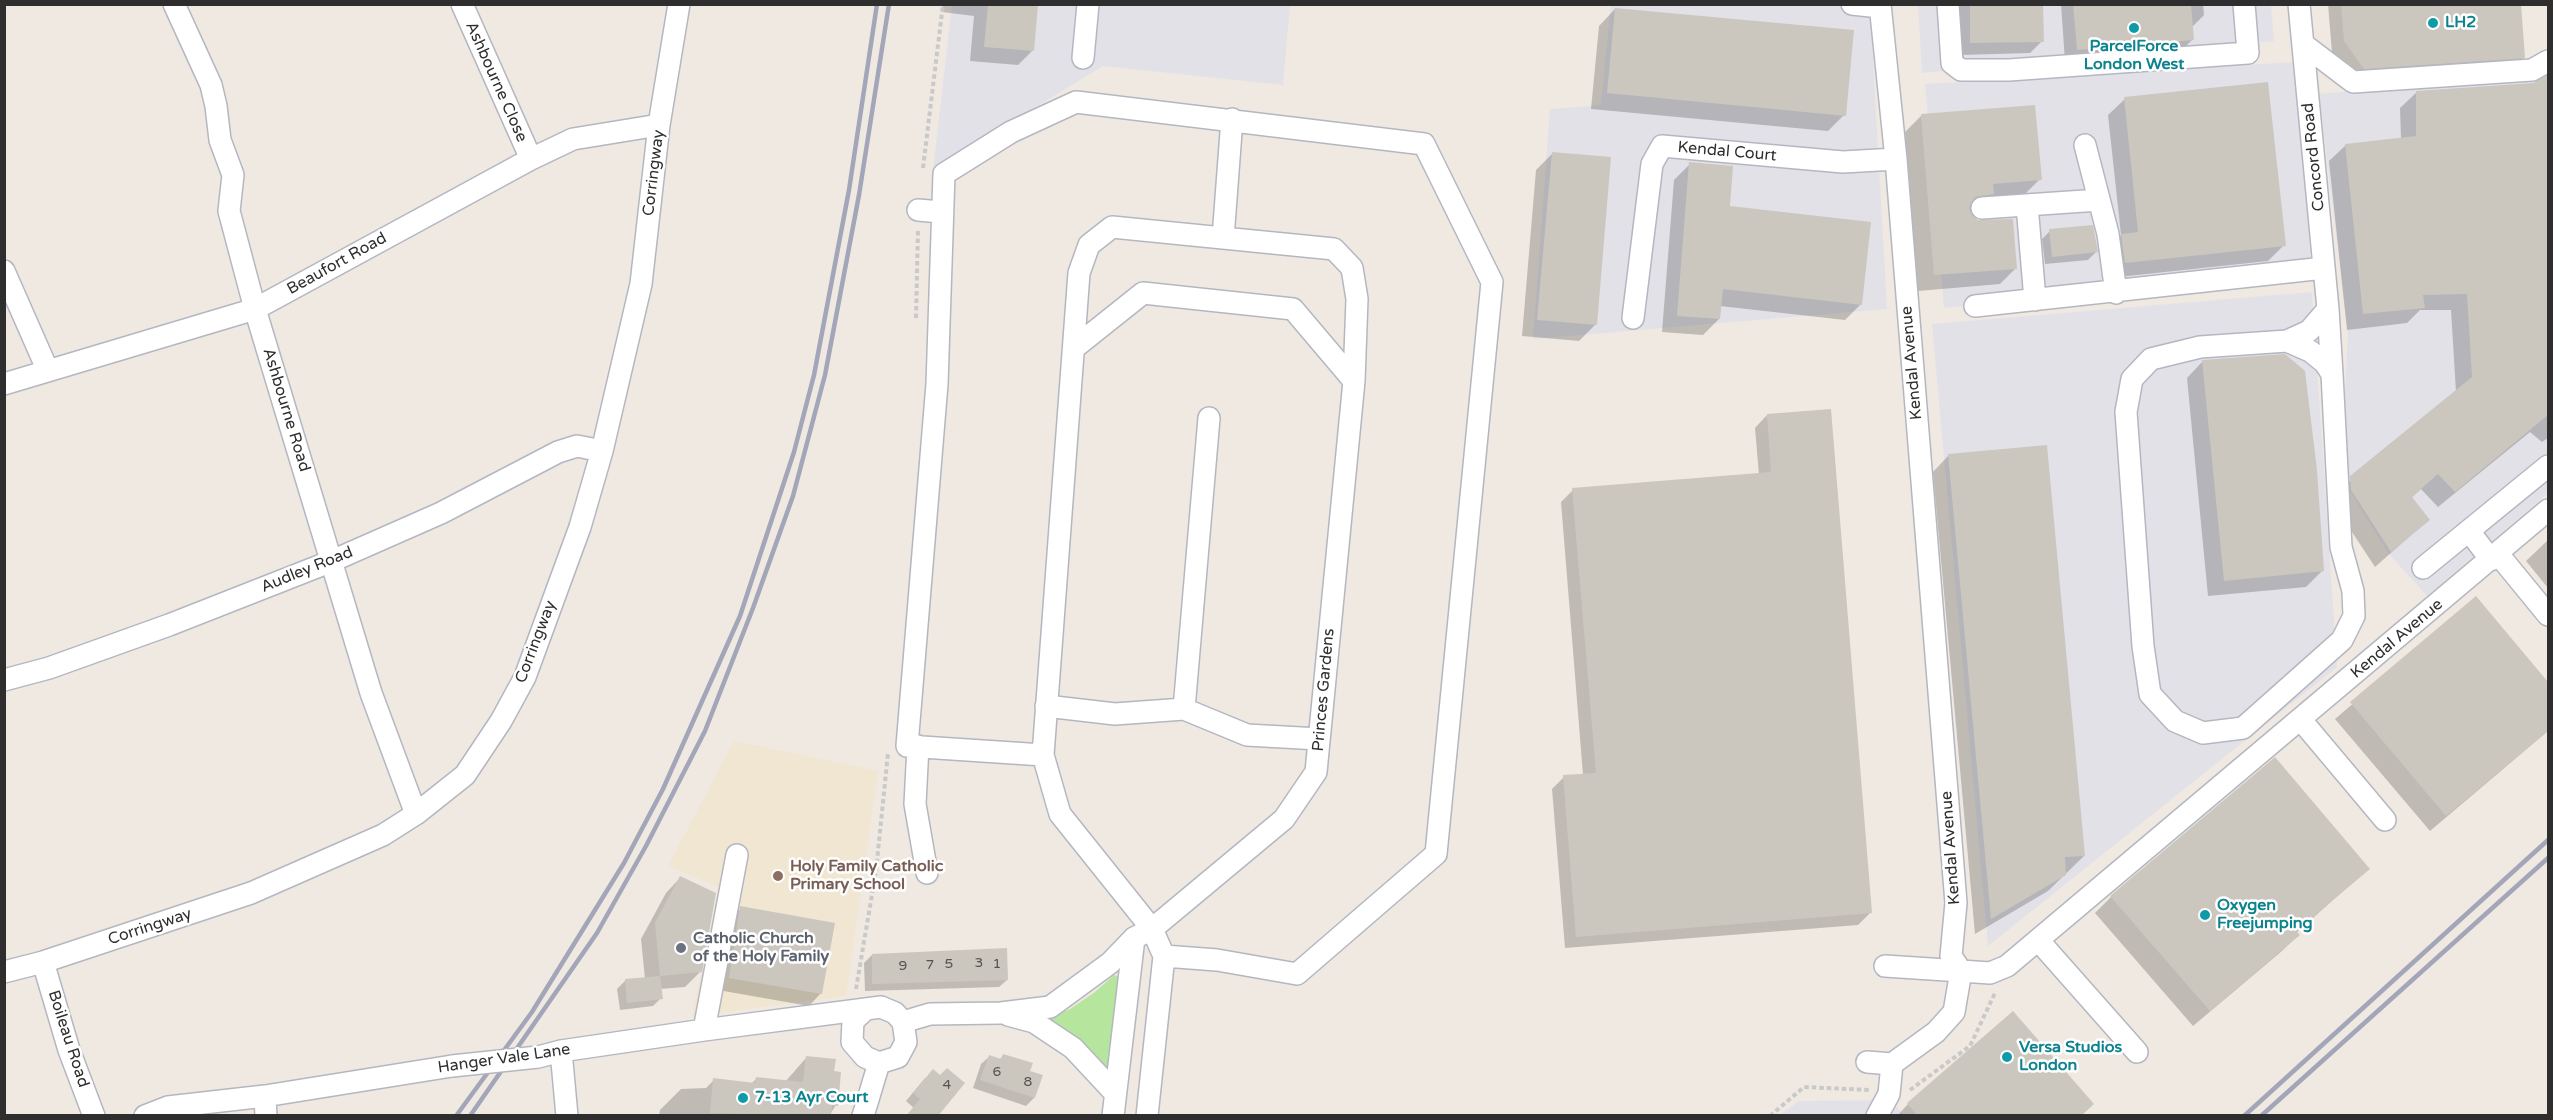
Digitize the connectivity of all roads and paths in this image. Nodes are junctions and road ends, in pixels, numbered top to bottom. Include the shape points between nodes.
1 (174, 4) edge
2 (462, 4) edge
3 (679, 4) edge
4 (1088, 4) edge
5 (1852, 4) edge
6 (1948, 4) edge
7 (2244, 4) edge
8 (2299, 4) edge
9 (1880, 6) edge
10 (2303, 44) junction
11 (1083, 58) dead end
12 (2548, 61) edge
13 (1232, 119) junction
14 (659, 125) junction
15 (2085, 146) dead end
16 (531, 159) junction
17 (1896, 159) junction
18 (2099, 200) junction
19 (2028, 205) junction
20 (1982, 208) dead end
21 (918, 210) dead end
22 (941, 212) junction
23 (1223, 238) junction
24 (2324, 268) junction
25 (4, 272) edge
26 (2116, 292) junction
27 (2035, 300) junction
28 (1975, 306) dead end
29 (255, 309) junction
30 (2328, 309) junction
31 (1633, 318) dead end
32 (2287, 341) junction
33 (1074, 348) junction
34 (48, 371) junction
35 (2332, 374) junction
36 (1354, 381) junction
37 (4, 384) edge
38 (1209, 418) dead end
39 (602, 451) junction
40 (2548, 466) edge
41 (2548, 510) edge
42 (2469, 531) junction
43 (2494, 557) junction
44 (332, 561) junction
45 (2423, 568) dead end
46 (2548, 615) edge
47 (4, 680) edge
48 (1046, 706) junction
49 (1184, 709) junction
50 (2301, 720) junction
51 (1319, 739) junction
52 (918, 746) junction
53 (1043, 755) junction
54 (416, 814) junction
55 (2385, 820) dead end
56 (737, 855) dead end
57 (927, 873) dead end
58 (1143, 934) junction
59 (2038, 940) junction
60 (1164, 956) junction
61 (43, 962) junction
62 (1885, 966) dead end
63 (1961, 971) junction
64 (4, 972) edge
65 (1001, 1013) junction
66 (860, 1014) junction
67 (903, 1022) junction
68 (704, 1030) junction
69 (561, 1051) junction
70 (2137, 1053) dead end
71 (1867, 1062) dead end
72 (879, 1063) junction
73 (1892, 1064) junction
74 (1115, 1094) junction
75 (266, 1106) edge
76 (1884, 1113) edge
77 (94, 1116) edge
78 (145, 1116) edge
79 (567, 1116) edge
80 (863, 1116) edge
81 (1113, 1116) edge
82 (1147, 1116) edge

1 - 29 street, Ashbourne Road via 216,106 220,140 233,175 229,211
2 - 16 street, Ashbourne Close
3 - 14 street, Corringway
4 - 11 street
5 - 9 street
6 - 7 street via 1952,63 1961,70 2248,53
8 - 10 street, Concord Road
9 - 17 street, Kendal Avenue
10 - 12 street via 2353,82 2532,70
10 - 24 street, Concord Road
13 - 22 street via 1076,102 1011,132 944,174
13 - 23 street
13 - 60 street via 1424,144 1492,282 1436,854 1297,974 1217,960
14 - 16 street, Beaufort Road via 573,139
14 - 39 street, Corringway via 641,284
15 - 18 street
16 - 29 street, Beaufort Road
17 - 31 street, Kendal Court via 1843,162 1662,146 1652,164
17 - 63 street, Kendal Avenue via 1956,903 1951,956
18 - 19 street
18 - 26 street
19 - 20 street
19 - 27 street
21 - 22 street
22 - 52 street via 937,384 907,746
23 - 33 street, Princes Gardens via 1112,227 1089,245 1079,273
23 - 36 street, Princes Gardens via 1334,249 1353,268 1357,299
24 - 26 street
24 - 30 street, Concord Road
25 - 34 street
26 - 27 street
27 - 28 street
29 - 34 street, Beaufort Road
29 - 44 street, Ashbourne Road
30 - 32 street via 2309,331
30 - 35 street, Concord Road
32 - 35 street via 2310,351
32 - 35 street, Concord Road via 2200,347 2151,358 2132,379 2126,412 2150,694 2175,721 2203,733 2243,728 2342,640 2354,616 2353,591 2340,547
33 - 36 street via 1143,293 1293,309
33 - 48 street, Princes Gardens
34 - 37 street, Beaufort Road
36 - 51 street, Princes Gardens
38 - 49 street
39 - 44 street, Audley Road via 578,446 558,452 441,513
39 - 54 street, Corringway via 580,527 525,677 465,775
40 - 42 street
41 - 43 street, Kendal Avenue
42 - 43 street
42 - 45 street
43 - 46 street
43 - 50 street, Kendal Avenue
44 - 47 street, Audley Road via 169,625
44 - 54 street, Ashbourne Road via 371,693
48 - 49 street via 1114,714
48 - 53 street, Princes Gardens
49 - 51 street via 1247,735
50 - 55 street
50 - 59 street, Kendal Avenue
51 - 58 street, Princes Gardens via 1316,772 1284,819
52 - 53 street
52 - 57 street via 915,804
53 - 58 street, Princes Gardens via 1060,814
54 - 61 street, Corringway via 383,835 251,893
56 - 68 street
58 - 60 street, Princes Gardens
58 - 65 street, Princes Gardens via 1050,1006
58 - 74 street
59 - 63 street, Kendal Avenue via 2007,966 1990,973
59 - 70 street
60 - 82 street
61 - 64 street, Corringway
61 - 77 street, Boileau Road
62 - 63 street
63 - 73 street via 1954,1012 1936,1032
65 - 67 street via 930,1014
65 - 74 street via 1034,1022 1073,1048
66 - 67 street via 887,1009
66 - 68 street, Hanger Vale Lane
66 - 72 street via 852,1042 865,1057
67 - 72 street via 906,1042 898,1057
68 - 69 street, Hanger Vale Lane
69 - 75 street, Hanger Vale Lane, bridge via 452,1066
69 - 79 street
71 - 73 street
72 - 80 street
73 - 76 street
74 - 81 street
75 - 78 street, Hanger Vale Lane via 168,1107

